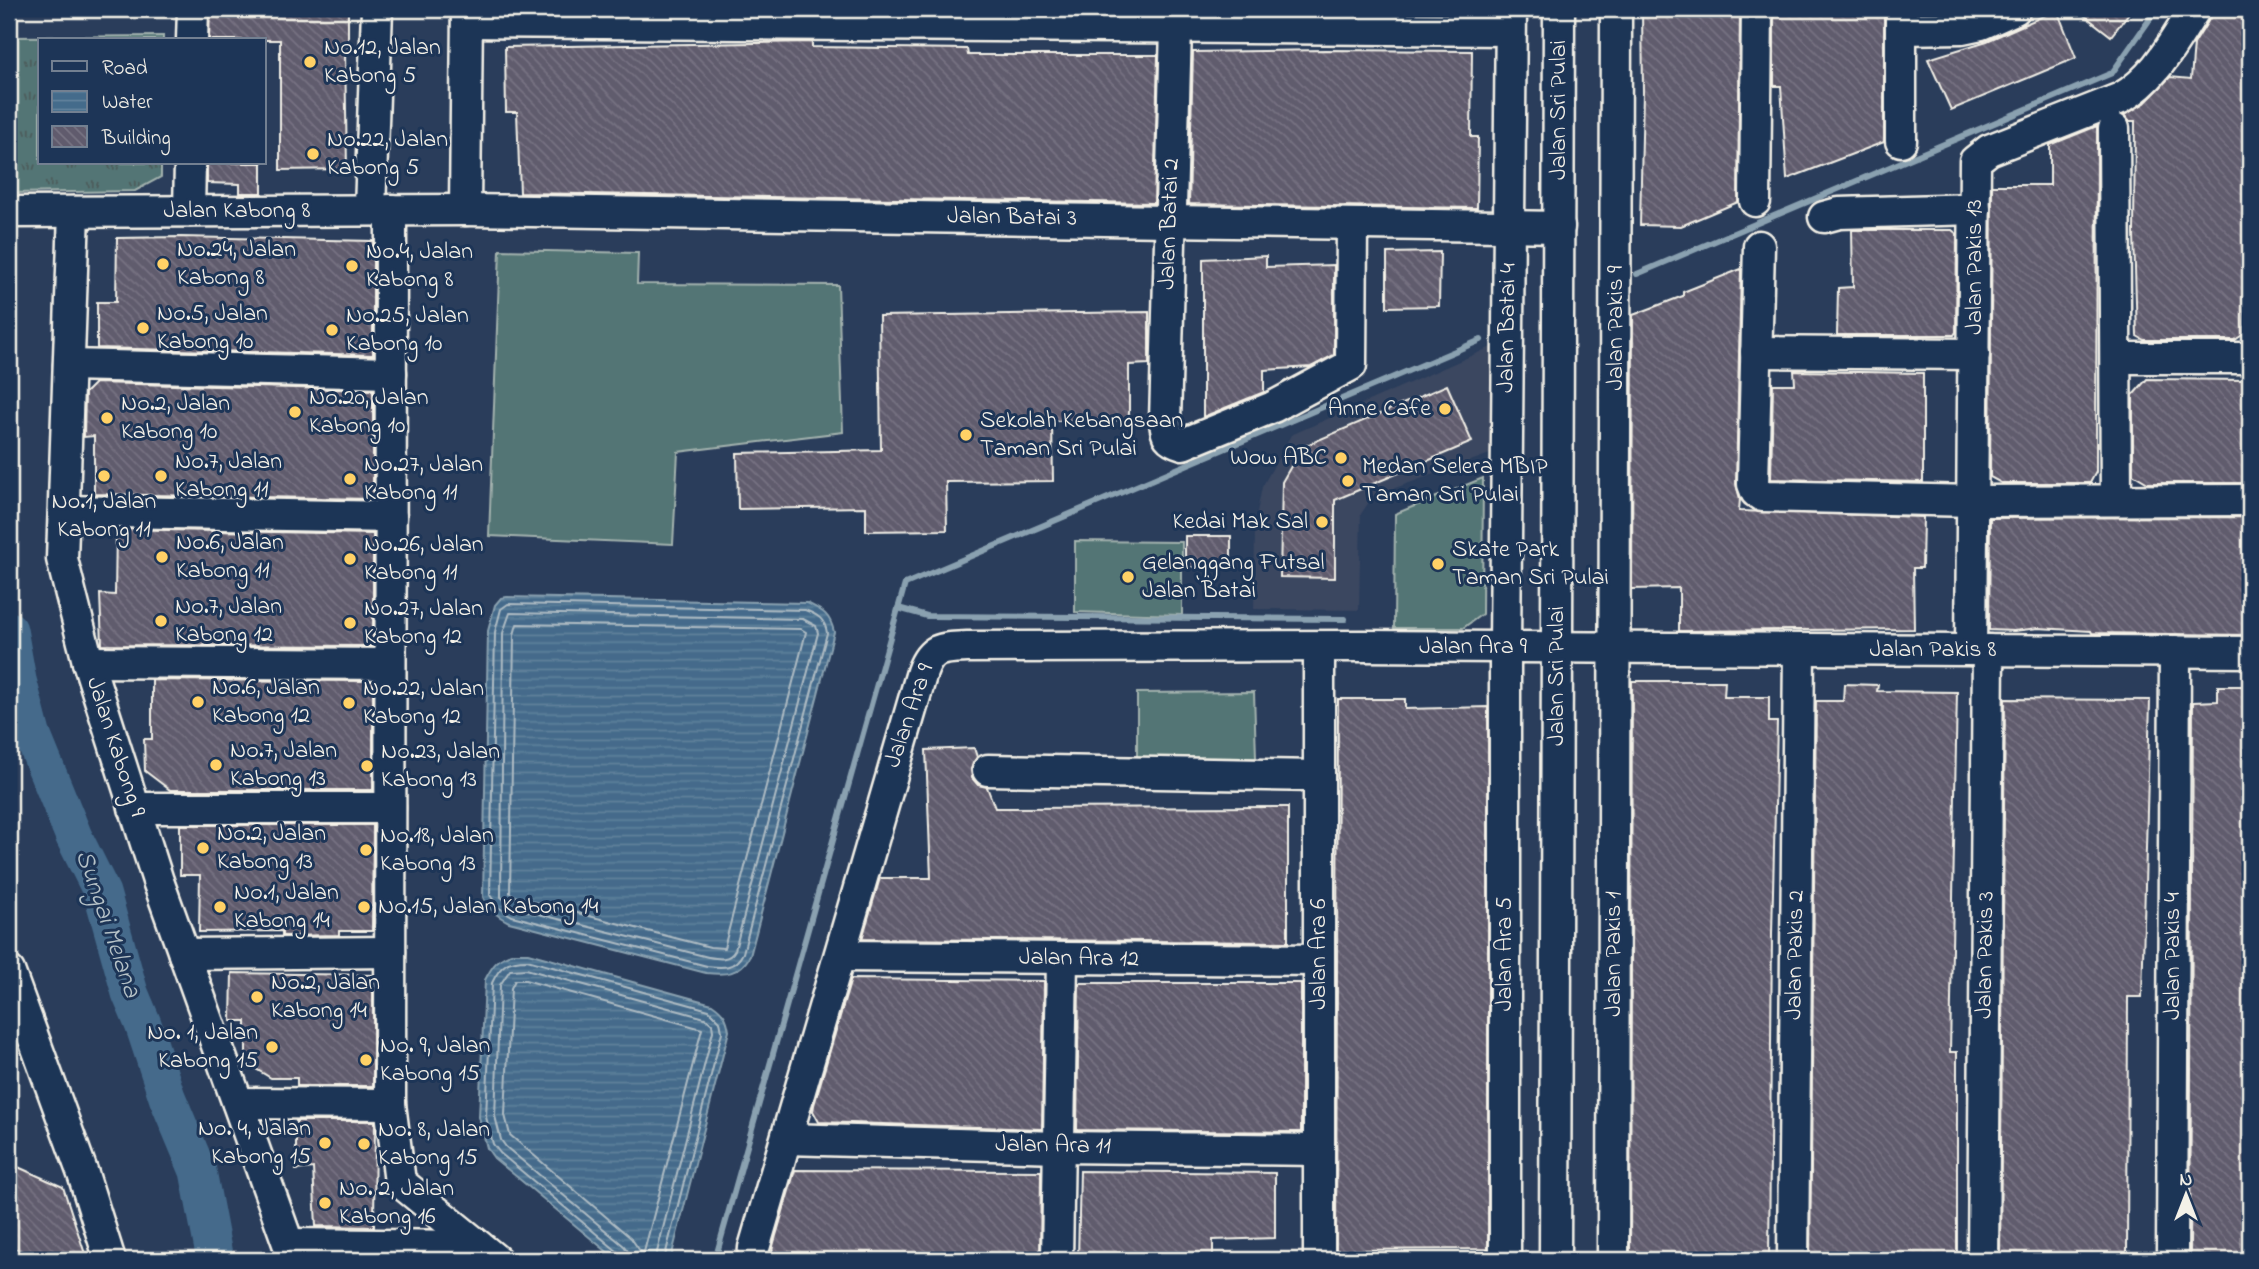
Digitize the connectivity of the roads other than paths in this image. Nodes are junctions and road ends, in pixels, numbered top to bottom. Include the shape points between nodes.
1 (193, 9) edge
2 (377, 9) edge
3 (1559, 9) edge
4 (1616, 9) edge
5 (1757, 9) edge
6 (2015, 9) edge
7 (2195, 9) edge
8 (467, 15) edge
9 (1511, 19) edge
10 (1901, 19) edge
11 (1176, 27) junction
12 (192, 38) edge
13 (2114, 129) dead end
14 (1901, 141) dead end
15 (190, 164) edge
16 (1755, 201) dead end
17 (465, 209) junction
18 (1975, 209) junction
19 (381, 210) junction
20 (189, 211) junction
21 (9, 212) edge
22 (74, 212) junction
23 (1824, 217) dead end
24 (1170, 221) junction
25 (1352, 223) junction
26 (1509, 226) junction
27 (1559, 227) junction
28 (1759, 246) dead end
29 (1756, 352) junction
30 (1974, 354) junction
31 (2116, 358) junction
32 (2250, 358) edge
33 (69, 365) junction
34 (391, 373) junction
35 (2116, 500) junction
36 (2250, 500) edge
37 (1973, 501) junction
38 (64, 511) junction
39 (391, 517) junction
40 (1505, 647) junction
41 (1557, 647) junction
42 (1319, 648) junction
43 (1616, 648) junction
44 (1799, 649) junction
45 (1980, 650) junction
46 (2175, 651) junction
47 (2250, 652) edge
48 (88, 662) junction
49 (390, 664) junction
50 (988, 770) dead end
51 (1319, 776) junction
52 (134, 808) junction
53 (390, 808) junction
54 (390, 952) junction
55 (184, 954) junction
56 (840, 956) junction
57 (1062, 959) junction
58 (1319, 960) junction
59 (9, 971) edge
60 (238, 1103) junction
61 (390, 1104) junction
62 (787, 1139) junction
63 (1059, 1147) junction
64 (1319, 1150) junction
65 (467, 1246) dead end
66 (291, 1252) edge
67 (110, 1260) edge
68 (496, 1260) edge
69 (753, 1260) edge
70 (1057, 1260) edge
71 (1319, 1260) edge
72 (1504, 1260) edge
73 (1555, 1260) edge
74 (1613, 1260) edge
75 (1793, 1260) edge
76 (1983, 1260) edge
77 (2172, 1260) edge

1 - 12 street
2 - 19 street
3 - 27 street, Jalan Sri Pulai
4 - 43 street, Jalan Pakis 9
5 - 16 street
6 - 10 street via 1962,28
7 - 18 street, Jalan Pakis 13 via 2139,88 1989,150 1975,161
8 - 11 street
8 - 17 street
9 - 11 street
9 - 26 street, Jalan Batai 4
10 - 14 street
11 - 24 street, Jalan Batai 2
13 - 31 street
15 - 20 street
17 - 19 street, Jalan Kabong 8
17 - 24 street, Jalan Batai 3
18 - 23 street
18 - 30 street, Jalan Pakis 13
19 - 20 street, Jalan Kabong 8
19 - 34 street
20 - 22 street, Jalan Kabong 8
21 - 22 street, Jalan Kabong 8
22 - 33 street, Jalan Kabong 9
24 - 25 street, Jalan Batai 3
24 - 25 street, Jalan Batai 2 via 1165,421 1166,435 1182,444 1273,407 1351,365
25 - 26 street, Jalan Batai 3
26 - 27 street, Jalan Batai 3
26 - 40 street, Jalan Batai 4
27 - 41 street, Jalan Sri Pulai
28 - 29 street
29 - 30 street
29 - 37 street via 1756,492 1762,496
30 - 37 street, Jalan Pakis 13
31 - 32 street
31 - 35 street
33 - 34 street
33 - 38 street, Jalan Kabong 9
34 - 39 street
35 - 36 street
35 - 37 street
37 - 45 street, Jalan Pakis 13
38 - 39 street
38 - 48 street, Jalan Kabong 9 via 62,559
39 - 49 street
40 - 41 street, Jalan Ara 9
40 - 42 street, Jalan Ara 9
40 - 72 street, Jalan Ara 5
41 - 43 street, Jalan Ara 9
41 - 73 street, Jalan Sri Pulai
42 - 51 street, Jalan Ara 6
42 - 56 street, Jalan Ara 9 via 967,647 933,652 922,672
43 - 44 street, Jalan Pakis 8
43 - 74 street, Jalan Pakis 1
44 - 45 street, Jalan Pakis 8
44 - 75 street, Jalan Pakis 2
45 - 46 street, Jalan Pakis 8
45 - 76 street, Jalan Pakis 3
46 - 47 street, Jalan Pakis 8
46 - 77 street, Jalan Pakis 4
48 - 49 street
48 - 52 street, Jalan Kabong 9
49 - 53 street
50 - 51 street
51 - 58 street, Jalan Ara 6
52 - 53 street
52 - 55 street, Jalan Kabong 9
53 - 54 street
54 - 55 street
54 - 61 street
55 - 60 street, Jalan Kabong 9
56 - 57 street, Jalan Ara 12
56 - 62 street, Jalan Ara 9
57 - 58 street, Jalan Ara 12
57 - 63 street
58 - 64 street, Jalan Ara 6
59 - 67 street
60 - 61 street
60 - 66 street, Jalan Kabong 9
61 - 68 street via 400,1182
62 - 63 street, Jalan Ara 11
62 - 69 street, Jalan Ara 9
63 - 64 street, Jalan Ara 11
63 - 70 street
64 - 71 street, Jalan Ara 6
65 - 66 street

